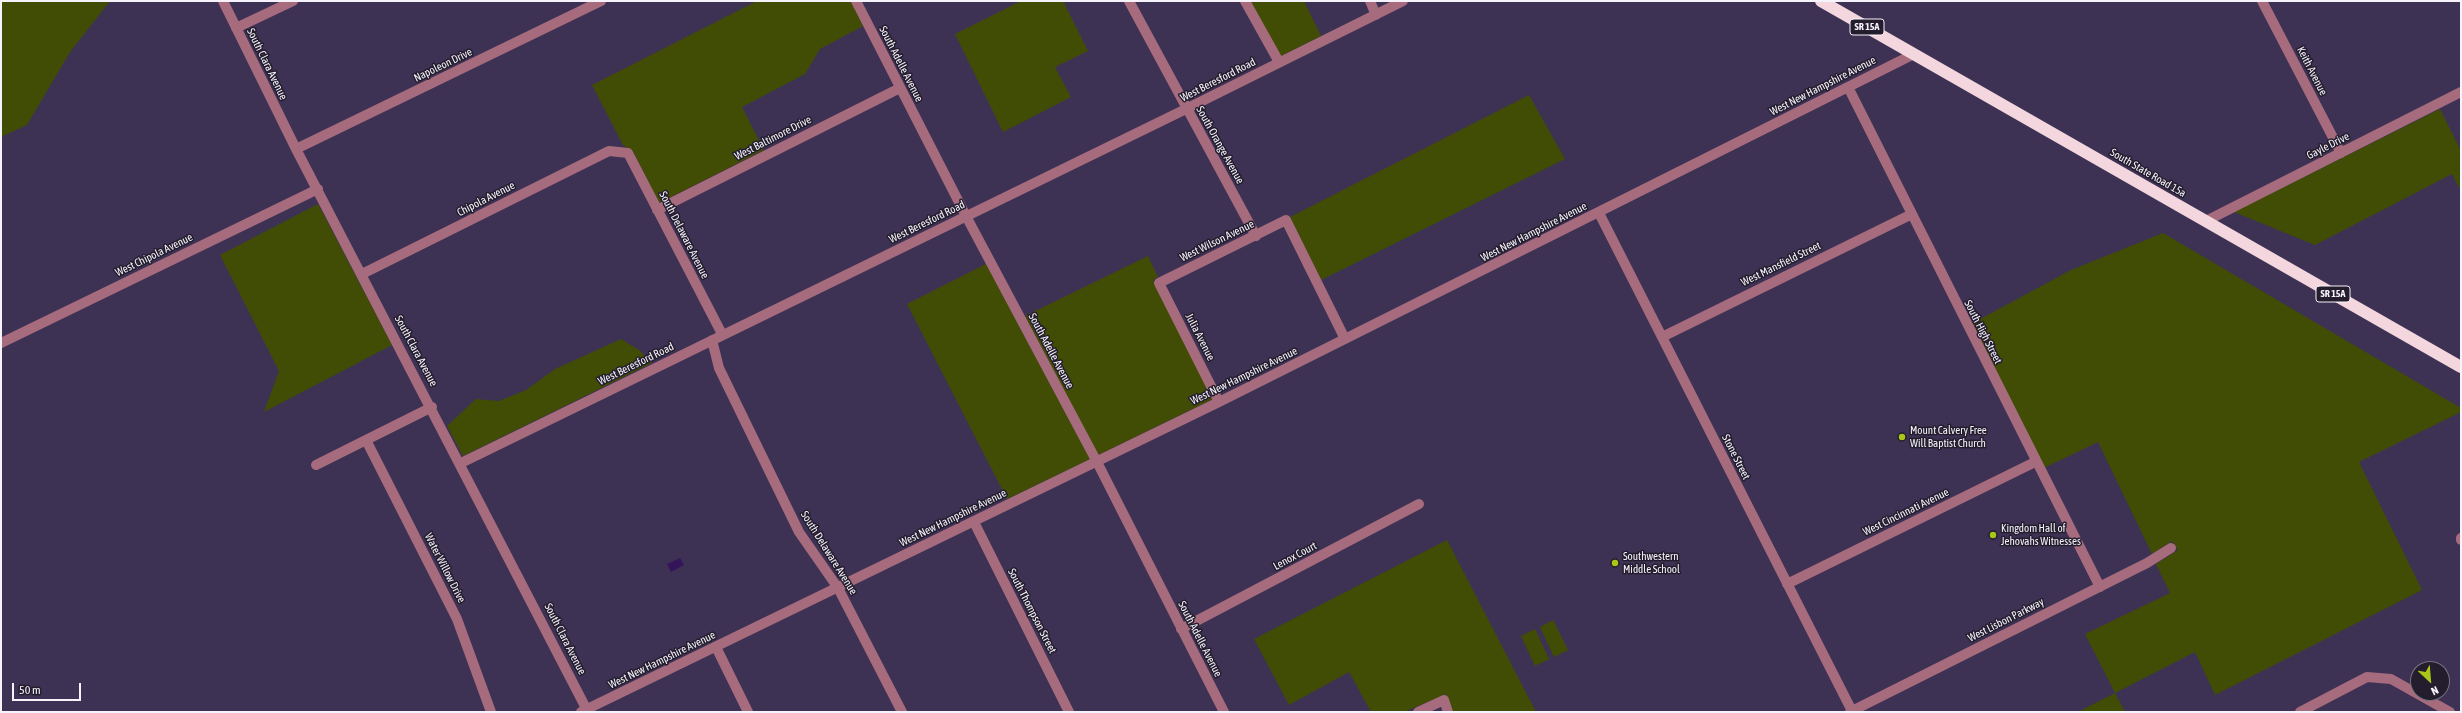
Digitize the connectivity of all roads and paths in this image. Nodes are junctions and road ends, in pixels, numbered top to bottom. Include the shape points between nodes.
1 (223, 1) edge
2 (293, 1) edge
3 (601, 1) edge
4 (856, 1) edge
5 (1129, 1) edge
6 (1245, 1) edge
7 (1370, 1) edge
8 (1403, 1) edge
9 (1821, 1) edge
10 (2262, 1) edge
11 (1376, 15) junction
12 (236, 28) junction
13 (1914, 54) junction
14 (1279, 62) junction
15 (1848, 87) junction
16 (900, 88) junction
17 (2461, 92) edge
18 (1186, 109) junction
19 (296, 149) junction
20 (622, 150) joint
21 (2341, 153) junction
22 (318, 189) junction
23 (657, 210) junction
24 (1599, 213) junction
25 (1912, 214) junction
26 (966, 216) junction
27 (2206, 221) junction
28 (1256, 236) junction
29 (362, 274) junction
30 (1159, 283) joint
31 (722, 334) junction
32 (1662, 337) junction
33 (712, 340) junction
34 (1345, 340) junction
35 (1, 343) edge
36 (2461, 367) edge
37 (1219, 402) junction
38 (432, 407) junction
39 (366, 440) junction
40 (1097, 462) junction
41 (2035, 462) junction
42 (461, 463) junction
43 (316, 464) dead end
44 (1419, 504) dead end
45 (974, 522) junction
46 (2171, 548) dead end
47 (1787, 584) junction
48 (2100, 587) junction
49 (838, 588) junction
50 (1181, 629) junction
51 (716, 647) junction
52 (586, 711) edge
53 (491, 712) edge
54 (748, 712) edge
55 (902, 712) edge
56 (1069, 712) edge
57 (1224, 712) edge
58 (1418, 712) edge
59 (1448, 712) edge
60 (1851, 712) edge
61 (2300, 712) edge
62 (2450, 712) edge

1 - 12 street, South Clara Avenue
2 - 12 street
3 - 19 street, Napoleon Drive
4 - 16 street, South Adelle Avenue
5 - 18 street, South Orange Avenue
6 - 14 street
7 - 11 street
8 - 11 street, West Beresford Road
9 - 13 highway, South State Road 15a / SR 15A
10 - 21 street, Keith Avenue
11 - 14 street, West Beresford Road
12 - 19 street, South Clara Avenue
13 - 15 street, West New Hampshire Avenue
13 - 27 highway, South State Road 15a / SR 15A
14 - 18 street, West Beresford Road
15 - 24 street, West New Hampshire Avenue
15 - 25 street, South High Street
16 - 23 street, West Baltimore Drive
16 - 26 street, South Adelle Avenue
17 - 21 street, Gayle Drive
18 - 26 street, West Beresford Road
18 - 28 street, South Orange Avenue
19 - 22 street, South Clara Avenue
20 - 23 street, South Delaware Avenue via 628,153
20 - 29 street, Chipola Avenue via 609,151
21 - 27 street, Gayle Drive
22 - 29 street, South Clara Avenue
22 - 35 street, West Chipola Avenue
23 - 31 street, South Delaware Avenue
24 - 32 street, Stone Street
24 - 34 street, West New Hampshire Avenue
25 - 32 street, West Mansfield Street
25 - 41 street, South High Street
26 - 31 street, West Beresford Road
26 - 40 street, South Adelle Avenue
27 - 36 highway, South State Road 15a / SR 15A
28 - 30 street, West Wilson Avenue
28 - 34 street, West Wilson Avenue via 1286,220
29 - 38 street, South Clara Avenue
30 - 37 street, Julia Avenue
31 - 33 street, West Beresford Road
32 - 47 street, Stone Street
33 - 42 street, West Beresford Road
33 - 49 street, South Delaware Avenue via 719,368 799,532
34 - 37 street, West New Hampshire Avenue
37 - 40 street, West New Hampshire Avenue
38 - 39 street
38 - 42 street, South Clara Avenue
39 - 43 street
39 - 53 street, Water Willow Drive via 457,619
40 - 45 street, West New Hampshire Avenue
40 - 50 street, South Adelle Avenue
41 - 47 street, West Cincinnati Avenue
41 - 48 street, South High Street
42 - 52 street, South Clara Avenue
44 - 50 street, Lenox Court
45 - 49 street, West New Hampshire Avenue
45 - 56 street, South Thompson Street
46 - 48 street, West Lisbon Parkway
47 - 60 street, Stone Street
48 - 60 street, West Lisbon Parkway
49 - 51 street, West New Hampshire Avenue
49 - 55 street, South Delaware Avenue
50 - 57 street, South Adelle Avenue
51 - 52 street, West New Hampshire Avenue
51 - 54 street
58 - 59 street via 1444,700
61 - 62 street via 2367,677 2391,679

